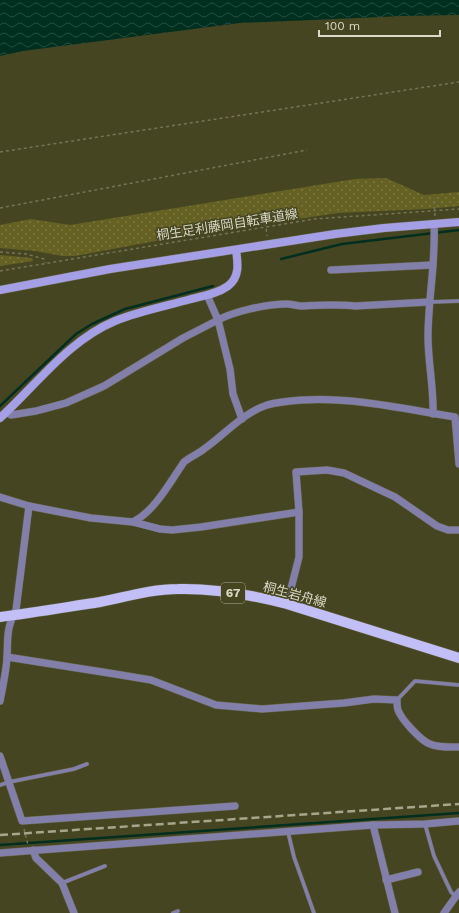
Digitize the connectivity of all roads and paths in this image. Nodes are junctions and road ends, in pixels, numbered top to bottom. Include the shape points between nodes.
1 (459, 82) edge
2 (307, 150) dead end
3 (0, 152) edge
4 (434, 201) dead end
5 (0, 208) edge
6 (459, 209) edge
7 (264, 211) dead end
8 (435, 212) junction
9 (459, 222) edge
10 (434, 224) junction
11 (266, 226) junction
12 (267, 238) dead end
13 (236, 250) junction
14 (0, 252) edge
15 (45, 263) junction
16 (433, 265) junction
17 (331, 270) dead end
18 (0, 271) edge
19 (0, 290) edge
20 (207, 295) junction
21 (459, 301) edge
22 (429, 302) junction
23 (218, 320) junction
24 (433, 414) junction
25 (3, 415) edge
26 (242, 419) junction
27 (459, 464) edge
28 (0, 496) edge
29 (28, 506) junction
30 (300, 512) junction
31 (133, 522) junction
32 (459, 530) edge
33 (287, 604) junction
34 (13, 615) junction
35 (0, 617) edge
36 (4, 635) edge
37 (7, 657) junction
38 (459, 658) edge
39 (459, 685) edge
40 (397, 700) junction
41 (0, 701) edge
42 (459, 747) edge
43 (0, 756) edge
44 (87, 764) dead end
45 (9, 782) junction
46 (0, 785) edge
47 (235, 806) dead end
48 (22, 821) junction
49 (459, 821) edge
50 (425, 824) junction
51 (373, 825) junction
52 (288, 832) junction
53 (28, 840) dead end
54 (33, 850) junction
55 (0, 853) edge
56 (105, 866) dead end
57 (418, 872) dead end
58 (386, 880) junction
59 (62, 883) junction
60 (457, 894) edge
61 (178, 911) dead end
62 (74, 913) edge
63 (173, 913) edge
64 (314, 913) edge
65 (395, 913) edge
66 (444, 913) edge

1 - 3 path
2 - 5 path
4 - 8 path
6 - 8 path, 桐生足利藤岡自転車道線
7 - 11 path
8 - 11 path, 桐生足利藤岡自転車道線 via 334,217
9 - 10 street
10 - 13 street via 335,234
10 - 16 street
11 - 12 path
11 - 15 path, 桐生足利藤岡自転車道線
13 - 19 street via 110,269
13 - 20 street via 237,269 234,279 227,287
14 - 15 path via 26,254 44,259
15 - 18 path, 桐生足利藤岡自転車道線
16 - 17 street
16 - 22 street
20 - 23 street
20 - 25 street via 128,316 92,332
21 - 22 lane
22 - 23 street via 355,306 288,304 245,310
22 - 24 street via 428,338
23 - 25 street via 98,389 36,412
23 - 26 street via 230,369 233,394
24 - 26 street via 365,402 319,399 266,405
24 - 27 street via 455,418
26 - 31 street via 203,450 189,457 150,509
28 - 29 street
29 - 31 street via 91,518
29 - 34 street via 16,610
30 - 31 street via 186,529 160,529
30 - 32 street via 296,472 327,470 344,473 395,497 437,526
30 - 33 street via 299,557
33 - 34 main road, 桐生岩舟線 / 67 via 236,593 178,589 139,593
33 - 38 main road, 桐生岩舟線 / 67
34 - 35 main road, 桐生岩舟線 / 67
34 - 36 street
36 - 37 street
37 - 40 street via 151,680 216,705 262,709 374,699
37 - 41 street
39 - 40 lane via 415,681
40 - 42 street via 402,717 427,743
43 - 45 street
44 - 45 lane
45 - 46 lane
45 - 48 street
47 - 48 street
48 - 53 path
49 - 50 street
50 - 51 street
50 - 60 lane via 434,856 451,892
51 - 52 street
51 - 58 street
52 - 54 street
52 - 64 lane
54 - 55 street
54 - 59 street via 36,858
56 - 59 lane
57 - 58 street
58 - 65 street
59 - 62 street
60 - 66 street
61 - 63 lane

